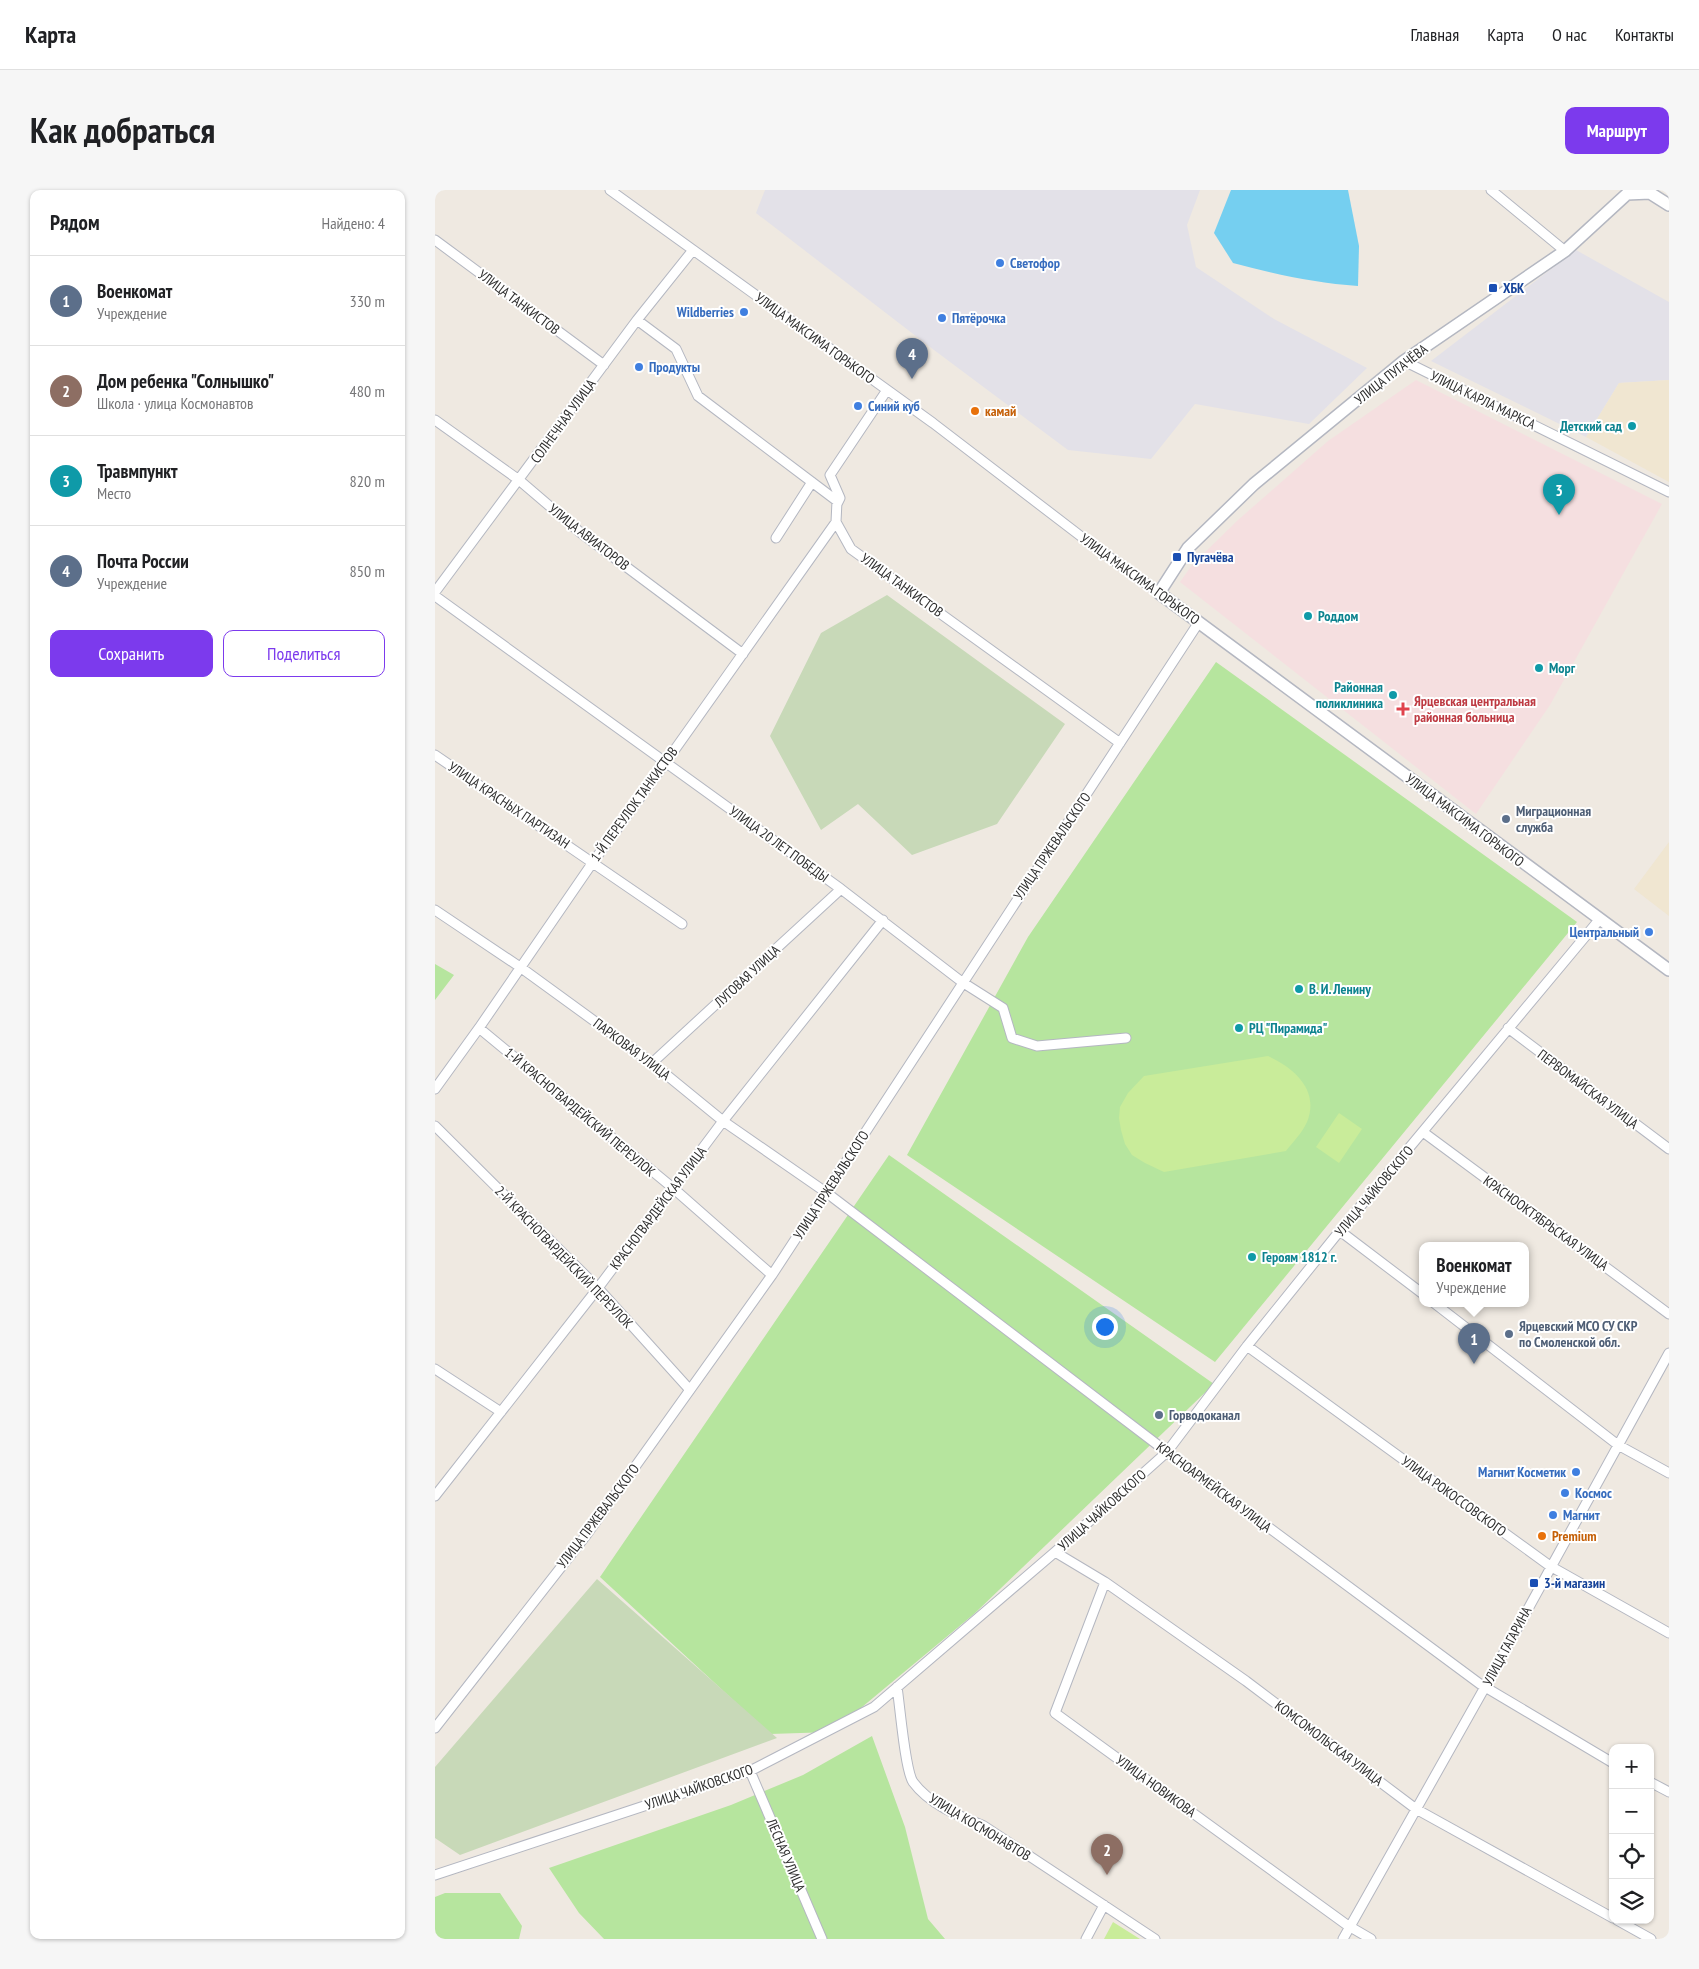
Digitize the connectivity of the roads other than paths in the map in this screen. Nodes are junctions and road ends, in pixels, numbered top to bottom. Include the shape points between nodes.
1 (610, 190) edge
2 (1491, 190) edge
3 (1669, 206) edge
4 (435, 240) edge
5 (693, 250) junction
6 (1565, 251) junction
7 (637, 320) junction
8 (1404, 361) junction
9 (604, 365) junction
10 (887, 390) junction
11 (435, 420) edge
12 (519, 480) junction
13 (812, 482) junction
14 (1669, 492) edge
15 (837, 504) junction
16 (836, 522) junction
17 (776, 538) dead end
18 (435, 592) edge
19 (1159, 593) junction
20 (435, 596) edge
21 (1199, 622) junction
22 (743, 654) junction
23 (1121, 743) junction
24 (435, 755) edge
25 (666, 762) junction
26 (593, 862) junction
27 (841, 889) junction
28 (435, 910) edge
29 (883, 920) junction
30 (1599, 920) junction
31 (682, 924) dead end
32 (520, 967) junction
33 (1669, 970) edge
34 (962, 982) junction
35 (479, 1028) junction
36 (1508, 1028) junction
37 (1126, 1038) dead end
38 (652, 1062) junction
39 (435, 1089) edge
40 (723, 1121) junction
41 (435, 1126) edge
42 (1423, 1132) junction
43 (1669, 1150) edge
44 (673, 1188) junction
45 (827, 1193) junction
46 (1340, 1231) junction
47 (771, 1275) junction
48 (598, 1288) junction
49 (1419, 1291) edge
50 (1439, 1307) edge
51 (1669, 1314) edge
52 (1247, 1346) junction
53 (1669, 1353) edge
54 (435, 1369) edge
55 (691, 1390) junction
56 (501, 1412) junction
57 (1618, 1444) junction
58 (1167, 1452) junction
59 (1669, 1473) edge
60 (435, 1496) edge
61 (1055, 1552) junction
62 (1550, 1566) junction
63 (1105, 1582) junction
64 (1669, 1633) edge
65 (897, 1687) junction
66 (1485, 1687) junction
67 (435, 1728) edge
68 (1609, 1761) edge
69 (750, 1771) junction
70 (1654, 1784) edge
71 (1669, 1792) edge
72 (1416, 1809) junction
73 (435, 1875) edge
74 (1104, 1905) junction
75 (1609, 1916) edge
76 (1624, 1924) edge
77 (1350, 1927) junction
78 (822, 1939) edge
79 (1085, 1939) edge
80 (1155, 1939) edge
81 (1343, 1939) edge
82 (1371, 1939) edge
83 (1651, 1939) edge

1 - 5 street, УЛИЦА МАКСИМА ГОРЬКОГО
2 - 6 street
3 - 6 street, УЛИЦА ПУГАЧЁВА via 1651,193 1627,194
4 - 9 street, УЛИЦА ТАНКИСТОВ
5 - 7 street, СОЛНЕЧНАЯ УЛИЦА
5 - 10 street, УЛИЦА МАКСИМА ГОРЬКОГО
6 - 8 street, УЛИЦА ПУГАЧЁВА
7 - 9 street, СОЛНЕЧНАЯ УЛИЦА
7 - 13 street via 676,349 698,396
8 - 14 street, УЛИЦА КАРЛА МАРКСА
8 - 19 street, УЛИЦА ПУГАЧЁВА via 1255,484 1189,548
9 - 12 street, СОЛНЕЧНАЯ УЛИЦА
10 - 15 street via 830,475 840,498
10 - 19 street, УЛИЦА МАКСИМА ГОРЬКОГО
11 - 12 street, УЛИЦА АВИАТОРОВ
12 - 18 street, СОЛНЕЧНАЯ УЛИЦА
12 - 22 street, УЛИЦА АВИАТОРОВ via 581,533
13 - 15 street
13 - 17 street
15 - 16 street
16 - 22 street, 1-Й ПЕРЕУЛОК ТАНКИСТОВ
16 - 23 street, УЛИЦА ТАНКИСТОВ via 851,549
19 - 21 street, УЛИЦА МАКСИМА ГОРЬКОГО
20 - 25 street, УЛИЦА 20 ЛЕТ ПОБЕДЫ
21 - 23 street, УЛИЦА ПРЖЕВАЛЬСКОГО
21 - 30 street, УЛИЦА МАКСИМА ГОРЬКОГО
22 - 25 street, 1-Й ПЕРЕУЛОК ТАНКИСТОВ
23 - 34 street, УЛИЦА ПРЖЕВАЛЬСКОГО
24 - 26 street, УЛИЦА КРАСНЫХ ПАРТИЗАН
25 - 26 street, 1-Й ПЕРЕУЛОК ТАНКИСТОВ
25 - 27 street, УЛИЦА 20 ЛЕТ ПОБЕДЫ
26 - 31 street, УЛИЦА КРАСНЫХ ПАРТИЗАН
26 - 32 street, 1-Й ПЕРЕУЛОК ТАНКИСТОВ
27 - 29 street, УЛИЦА 20 ЛЕТ ПОБЕДЫ
27 - 38 street, ЛУГОВАЯ УЛИЦА
28 - 32 street, ПАРКОВАЯ УЛИЦА
29 - 34 street, УЛИЦА 20 ЛЕТ ПОБЕДЫ
29 - 40 street, КРАСНОГВАРДЕЙСКАЯ УЛИЦА
30 - 33 street, УЛИЦА МАКСИМА ГОРЬКОГО
30 - 36 street, УЛИЦА ЧАЙКОВСКОГО
32 - 35 street, 1-Й ПЕРЕУЛОК ТАНКИСТОВ
32 - 38 street, ПАРКОВАЯ УЛИЦА
34 - 37 street, УЛИЦА 20 ЛЕТ ПОБЕДЫ via 1003,1008 1011,1038 1037,1046
34 - 45 street, УЛИЦА ПРЖЕВАЛЬСКОГО
35 - 39 street, 1-Й ПЕРЕУЛОК ТАНКИСТОВ
35 - 44 street, 1-Й КРАСНОГВАРДЕЙСКИЙ ПЕРЕУЛОК
36 - 42 street, УЛИЦА ЧАЙКОВСКОГО
36 - 43 street, ПЕРВОМАЙСКАЯ УЛИЦА
38 - 40 street, ПАРКОВАЯ УЛИЦА
40 - 44 street, КРАСНОГВАРДЕЙСКАЯ УЛИЦА
40 - 45 street, ПАРКОВАЯ УЛИЦА
41 - 48 street, 2-Й КРАСНОГВАРДЕЙСКИЙ ПЕРЕУЛОК
42 - 46 street, УЛИЦА ЧАЙКОВСКОГО
42 - 51 street, КРАСНООКТЯБРЬСКАЯ УЛИЦА
44 - 47 street, 1-Й КРАСНОГВАРДЕЙСКИЙ ПЕРЕУЛОК
44 - 48 street, КРАСНОГВАРДЕЙСКАЯ УЛИЦА
45 - 47 street, УЛИЦА ПРЖЕВАЛЬСКОГО
45 - 58 street, КРАСНОАРМЕЙСКАЯ УЛИЦА
46 - 49 street
46 - 52 street, УЛИЦА ЧАЙКОВСКОГО
47 - 55 street, УЛИЦА ПРЖЕВАЛЬСКОГО
48 - 55 street, 2-Й КРАСНОГВАРДЕЙСКИЙ ПЕРЕУЛОК
48 - 56 street, КРАСНОГВАРДЕЙСКАЯ УЛИЦА
50 - 57 street
52 - 58 street, УЛИЦА ЧАЙКОВСКОГО
52 - 62 street, УЛИЦА РОКОССОВСКОГО
53 - 57 street, УЛИЦА ГАГАРИНА
54 - 56 street
55 - 67 street, УЛИЦА ПРЖЕВАЛЬСКОГО via 587,1534
56 - 60 street, КРАСНОГВАРДЕЙСКАЯ УЛИЦА
57 - 59 street
57 - 62 street, УЛИЦА ГАГАРИНА
58 - 61 street, УЛИЦА ЧАЙКОВСКОГО
58 - 66 street, КРАСНОАРМЕЙСКАЯ УЛИЦА
61 - 63 street, КОМСОМОЛЬСКАЯ УЛИЦА
61 - 65 street, УЛИЦА ЧАЙКОВСКОГО
62 - 64 street, УЛИЦА РОКОССОВСКОГО
62 - 66 street, УЛИЦА ГАГАРИНА
63 - 72 street, КОМСОМОЛЬСКАЯ УЛИЦА via 1246,1681
63 - 77 street, УЛИЦА НОВИКОВА via 1055,1713
65 - 69 street, УЛИЦА ЧАЙКОВСКОГО via 873,1707
65 - 74 street, УЛИЦА КОСМОНАВТОВ via 912,1781 928,1798 956,1815 984,1826
66 - 68 street, КРАСНОАРМЕЙСКАЯ УЛИЦА
66 - 72 street, УЛИЦА ГАГАРИНА
69 - 73 street, УЛИЦА ЧАЙКОВСКОГО
69 - 78 street, ЛЕСНАЯ УЛИЦА
70 - 71 street
72 - 75 street, КОМСОМОЛЬСКАЯ УЛИЦА
72 - 77 street, УЛИЦА ГАГАРИНА
74 - 79 street
74 - 80 street, УЛИЦА КОСМОНАВТОВ
76 - 83 street
77 - 81 street, УЛИЦА ГАГАРИНА
77 - 82 street, УЛИЦА НОВИКОВА

